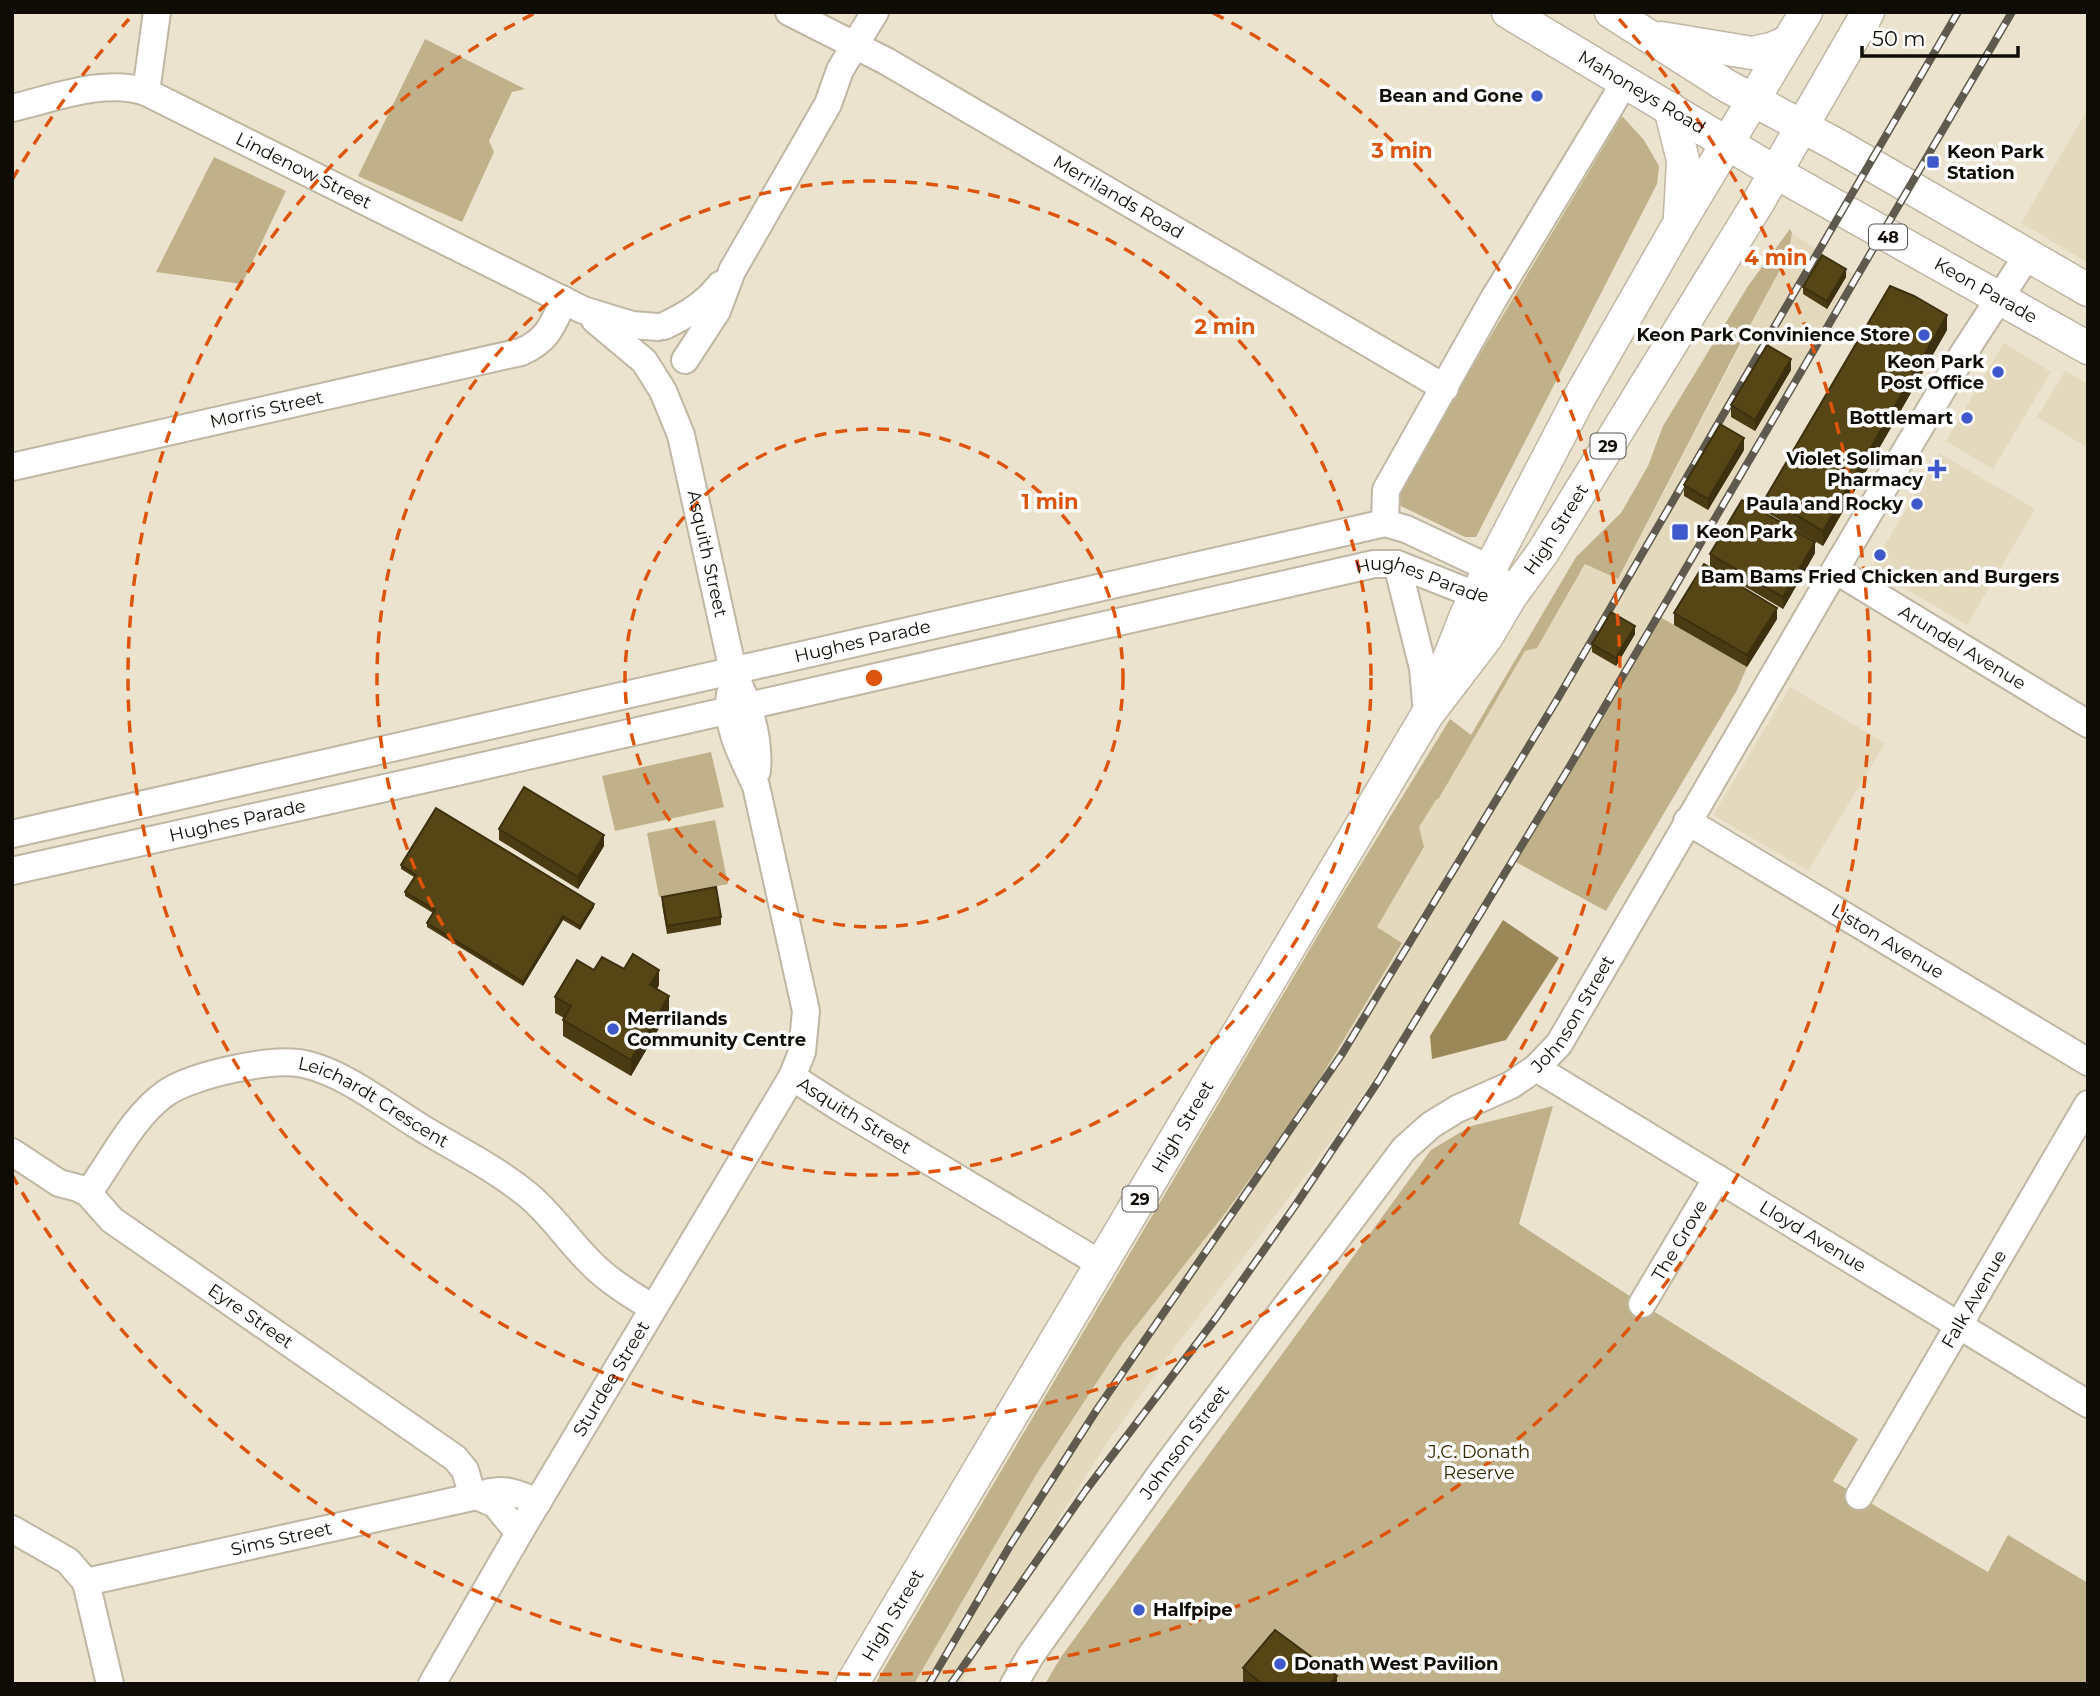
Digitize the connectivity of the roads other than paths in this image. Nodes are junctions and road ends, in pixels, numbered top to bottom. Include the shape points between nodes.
1 (158, 12) edge
2 (789, 12) edge
3 (875, 12) edge
4 (886, 12) edge
5 (1508, 12) edge
6 (1611, 12) edge
7 (1806, 12) edge
8 (1868, 12) edge
9 (1549, 21) edge
10 (1652, 37) junction
11 (1788, 42) junction
12 (861, 48) junction
13 (1625, 82) junction
14 (146, 92) junction
15 (1754, 99) junction
16 (12, 108) edge
17 (1670, 108) junction
18 (1801, 125) junction
19 (1728, 145) junction
20 (1774, 172) junction
21 (1680, 222) junction
22 (2027, 256) junction
23 (732, 271) junction
24 (2088, 290) edge
25 (1999, 299) junction
26 (574, 305) junction
27 (661, 326) junction
28 (2088, 348) edge
29 (683, 362) junction
30 (645, 363) junction
31 (1445, 388) junction
32 (681, 435) junction
33 (12, 467) edge
34 (1385, 523) junction
35 (1297, 544) junction
36 (1397, 564) junction
37 (1835, 570) junction
38 (1306, 578) junction
39 (1483, 582) junction
40 (1511, 596) junction
41 (733, 671) junction
42 (739, 708) junction
43 (1427, 715) junction
44 (2088, 724) edge
45 (452, 734) junction
46 (461, 771) junction
47 (1687, 821) junction
48 (12, 834) edge
49 (12, 871) edge
50 (2088, 1062) edge
51 (1536, 1068) junction
52 (792, 1077) junction
53 (2088, 1104) edge
54 (12, 1152) edge
55 (1717, 1178) junction
56 (88, 1193) junction
57 (1101, 1264) junction
58 (1642, 1304) dead end
59 (653, 1308) junction
60 (1957, 1325) junction
61 (2088, 1404) edge
62 (1858, 1496) dead end
63 (475, 1497) junction
64 (538, 1502) junction
65 (12, 1529) edge
66 (519, 1533) junction
67 (86, 1582) junction
68 (110, 1684) edge
69 (432, 1684) edge
70 (852, 1684) edge
71 (1014, 1684) edge

1 - 14 street
2 - 12 street, Merrilands Road
3 - 12 street
4 - 12 street
5 - 9 main road, Mahoneys Road / 48
6 - 10 main road
7 - 11 main road, High Street / 29
8 - 18 main road, High Street / 29
9 - 13 main road, Mahoneys Road / 48
10 - 11 main road via 1752,53
10 - 15 main road
11 - 15 main road, High Street / 29
12 - 23 street via 840,70 828,104
12 - 31 street, Merrilands Road
13 - 17 main road, Mahoneys Road / 48
13 - 31 street
14 - 16 street, Lindenow Street via 104,87
14 - 26 street, Lindenow Street
15 - 18 main road
15 - 19 main road, High Street / 29
17 - 19 main road, Mahoneys Road / 48
17 - 21 main road via 1683,160
18 - 20 main road, High Street / 29
18 - 22 main road
19 - 20 main road, Mahoneys Road / 48
19 - 21 main road, High Street / 29
20 - 25 main road, Keon Parade / 48
20 - 40 main road, High Street / 29 via 1549,543
21 - 39 main road, High Street / 29 via 1563,427
22 - 24 main road
22 - 25 street, Johnson Street
23 - 27 street via 706,302
23 - 29 street via 717,311
25 - 28 main road, Keon Parade / 48
25 - 37 street, Johnson Street
26 - 27 street, Lindenow Street via 632,325
26 - 30 street, Lindenow Street
26 - 33 street, Morris Street via 543,340 521,352
27 - 29 street via 672,327 684,337
27 - 30 street via 642,341
29 - 30 street via 671,372 651,369
29 - 32 street, Asquith Street
30 - 32 street, Asquith Street via 663,391
31 - 34 street via 1386,490
32 - 41 street, Asquith Street
34 - 35 street, Hughes Parade
34 - 39 street, Hughes Parade via 1406,529
35 - 38 street
35 - 41 street, Hughes Parade
36 - 38 street, Hughes Parade
36 - 39 street, Hughes Parade
36 - 43 street via 1423,667
37 - 44 street, Arundel Avenue
37 - 47 street, Johnson Street
38 - 42 street, Hughes Parade
39 - 40 street, Hughes Parade
39 - 43 main road, High Street / 29
40 - 43 main road, High Street / 29 via 1486,638
41 - 42 street, Asquith Street
41 - 45 street, Hughes Parade
42 - 46 street, Hughes Parade
42 - 52 street, Asquith Street via 758,757 756,786 806,1011 802,1052
43 - 57 main road, High Street / 29
45 - 46 street
45 - 48 street, Hughes Parade
46 - 49 street, Hughes Parade
47 - 50 street, Liston Avenue
47 - 51 street, Johnson Street via 1559,1044
51 - 55 street, Lloyd Avenue
51 - 71 street, Johnson Street via 1431,1125 1404,1150 1164,1469
52 - 57 street, Asquith Street
52 - 59 street, Sturdee Street
53 - 60 street, Falk Avenue
54 - 56 street, Eyre Street via 59,1183
55 - 58 street, The Grove
55 - 60 street, Lloyd Avenue
56 - 59 street, Leichardt Crescent via 140,1118 181,1084 267,1063 304,1064 343,1079 510,1181 545,1211 591,1264
56 - 63 street, Eyre Street via 112,1220 455,1458
57 - 70 main road, High Street / 29
59 - 64 street, Sturdee Street
60 - 61 street, Lloyd Avenue
60 - 62 street, Falk Avenue
63 - 64 street, Sims Street via 506,1490
63 - 66 street via 495,1504
63 - 67 street, Sims Street
64 - 66 street, Sturdee Street
65 - 67 street via 68,1561
66 - 69 street, Sturdee Street
67 - 68 street

